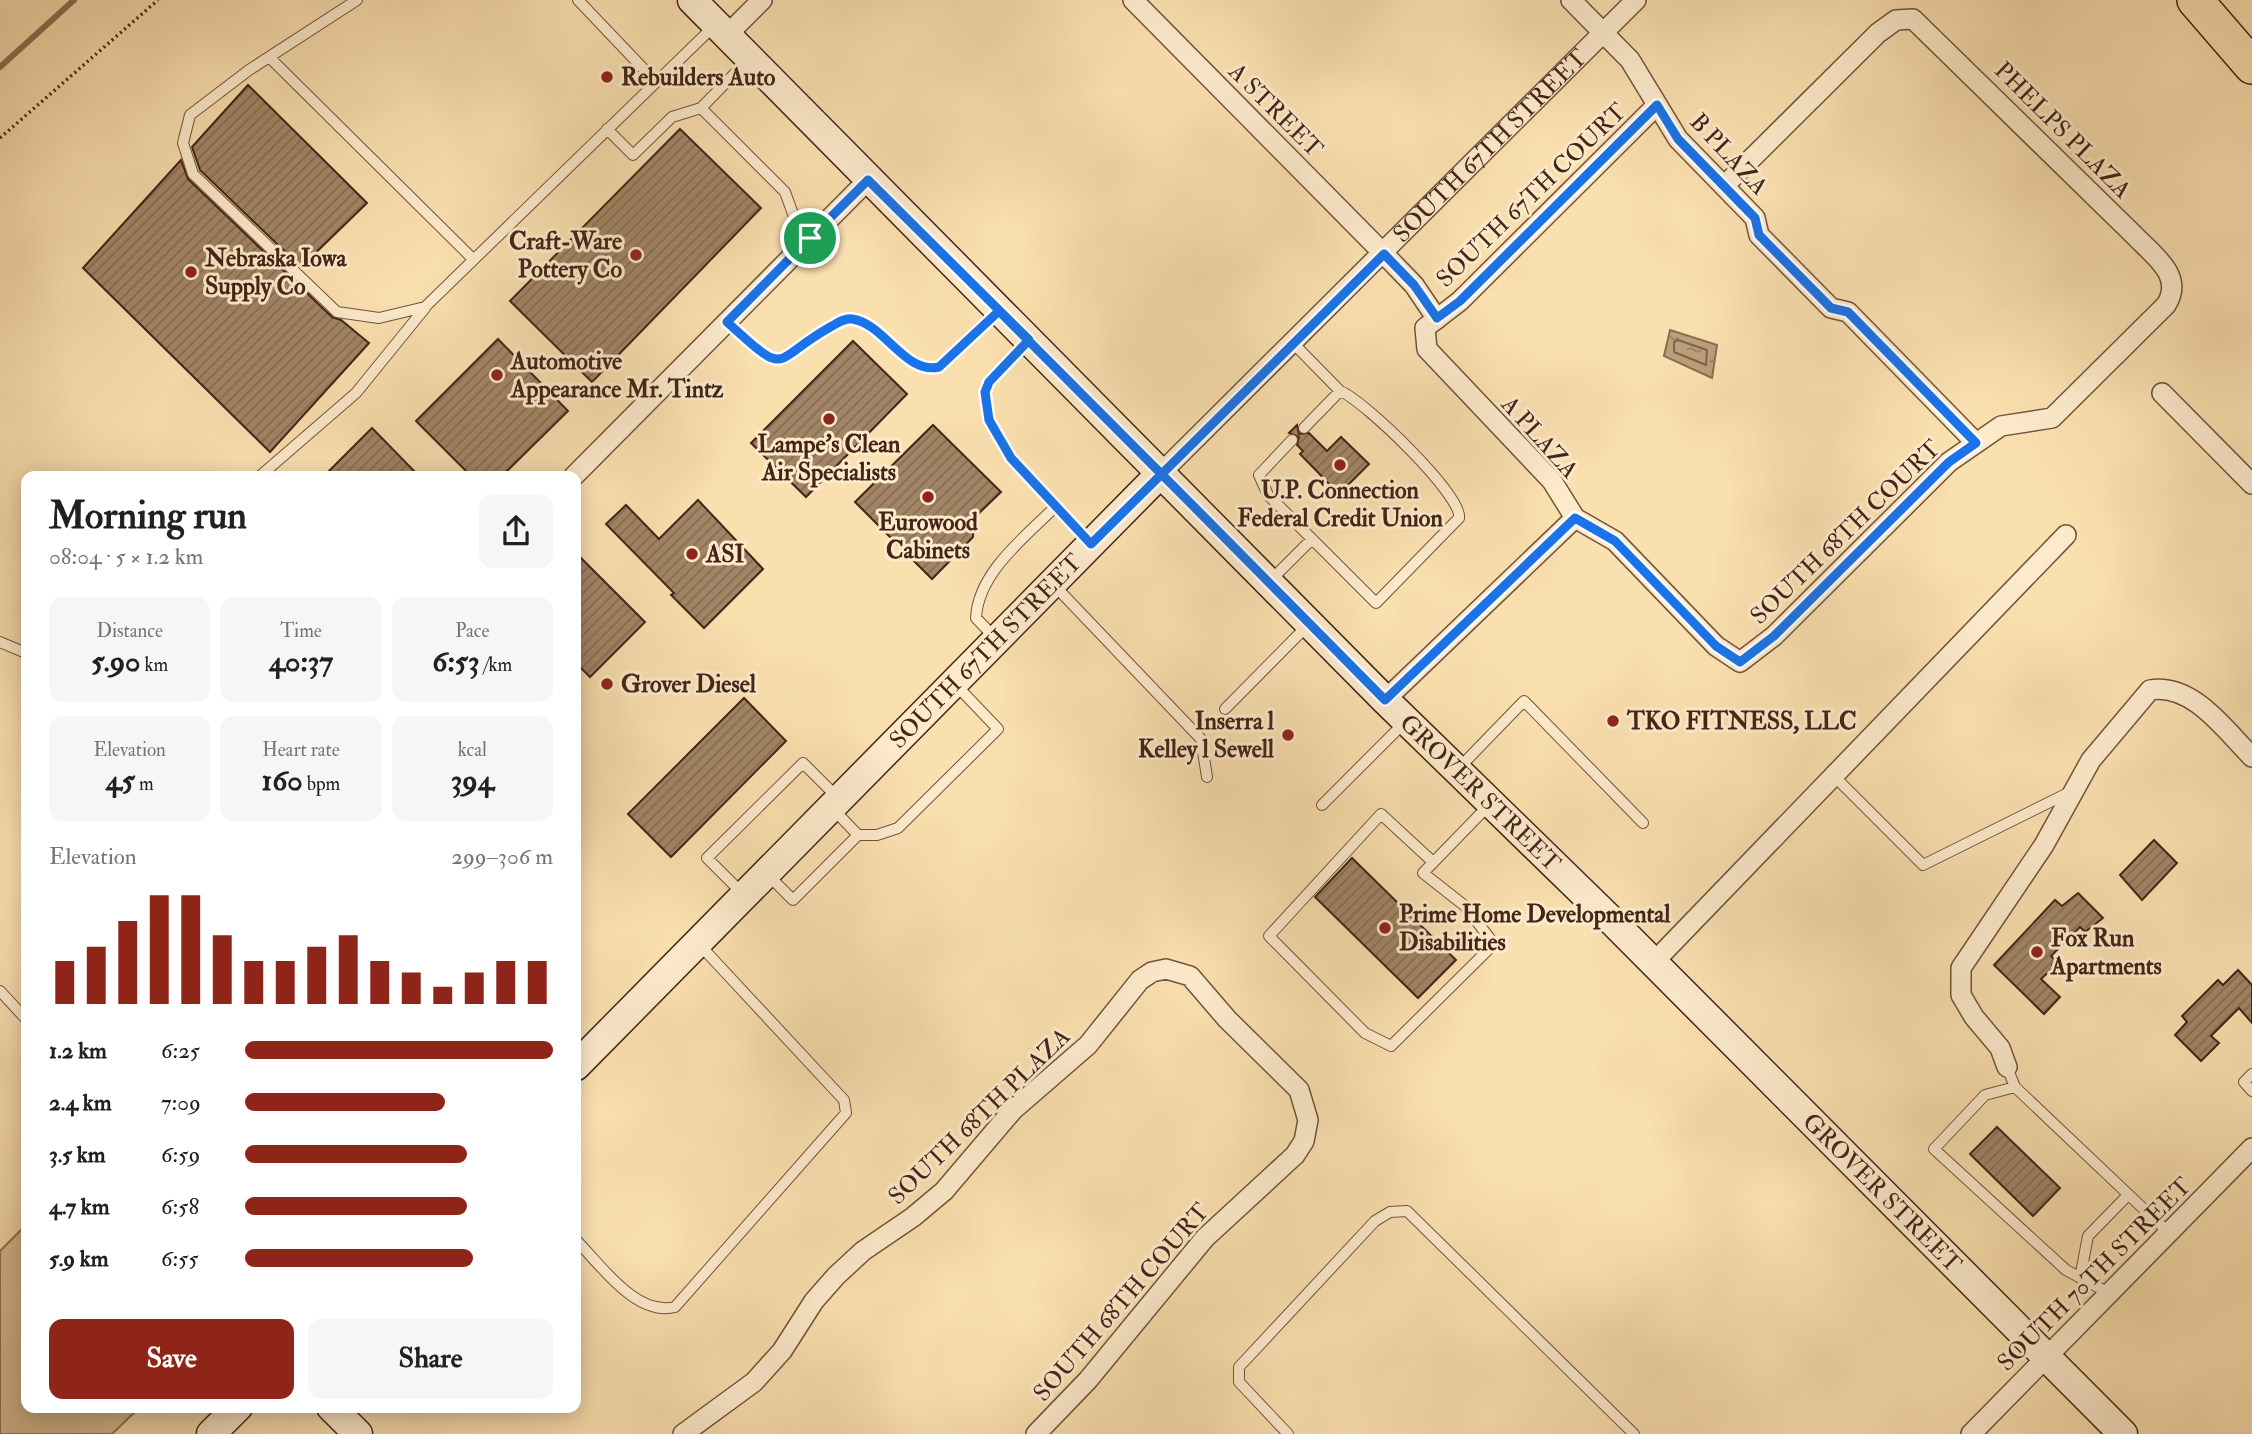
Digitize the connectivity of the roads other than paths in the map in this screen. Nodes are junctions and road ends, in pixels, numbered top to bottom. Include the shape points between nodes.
1 (357, 0) edge
2 (579, 0) edge
3 (692, 0) edge
4 (762, 0) edge
5 (1133, 0) edge
6 (1571, 0) edge
7 (1636, 0) edge
8 (2194, 0) edge
9 (2216, 0) edge
10 (721, 29) junction
11 (1603, 34) junction
12 (2252, 37) edge
13 (269, 57) junction
14 (749, 58) junction
15 (2252, 66) edge
16 (656, 82) junction
17 (1657, 105) junction
18 (701, 108) junction
19 (607, 129) junction
20 (868, 180) junction
21 (1724, 186) junction
22 (810, 238) junction
23 (1384, 254) junction
24 (474, 259) junction
25 (2173, 288) joint
26 (425, 307) junction
27 (999, 311) junction
28 (1437, 318) junction
29 (727, 322) junction
30 (1029, 340) junction
31 (1293, 343) junction
32 (1340, 391) junction
33 (2162, 393) dead end
34 (1304, 428) dead end
35 (1292, 440) dead end
36 (1976, 443) junction
37 (266, 471) edge
38 (579, 471) edge
39 (1161, 473) junction
40 (2252, 484) edge
41 (1054, 508) junction
42 (1575, 518) junction
43 (2066, 535) dead end
44 (1312, 539) junction
45 (1091, 544) junction
46 (1269, 582) junction
47 (1053, 584) junction
48 (1310, 624) junction
49 (998, 641) junction
50 (0, 642) edge
51 (21, 651) edge
52 (1740, 662) joint
53 (955, 684) junction
54 (1385, 700) junction
55 (1225, 709) dead end
56 (1407, 721) junction
57 (2252, 757) edge
58 (1456, 771) junction
59 (1834, 776) junction
60 (1207, 777) dead end
61 (2074, 790) junction
62 (836, 804) junction
63 (1490, 804) junction
64 (1322, 805) dead end
65 (1643, 823) dead end
66 (858, 835) junction
67 (1433, 862) junction
68 (766, 874) junction
69 (745, 895) junction
70 (698, 943) junction
71 (1654, 962) junction
72 (0, 991) edge
73 (21, 1014) edge
74 (1249, 1042) joint
75 (581, 1061) edge
76 (2007, 1067) joint
77 (2252, 1074) edge
78 (2015, 1087) junction
79 (2252, 1091) edge
80 (2252, 1148) edge
81 (2128, 1195) junction
82 (2169, 1233) junction
83 (581, 1245) edge
84 (2080, 1278) junction
85 (2109, 1293) junction
86 (2046, 1357) junction
87 (232, 1413) edge
88 (337, 1413) edge
89 (211, 1434) edge
90 (358, 1434) edge
91 (683, 1434) edge
92 (1036, 1434) edge
93 (1288, 1434) edge
94 (1634, 1434) edge
95 (1971, 1434) edge
96 (2123, 1434) edge

1 - 13 lane
2 - 16 lane
3 - 10 main road, GROVER STREET
4 - 10 street
5 - 23 street, A STREET
6 - 11 street, B PLAZA
7 - 11 street, SOUTH 67TH STREET
8 - 15 highway
9 - 12 highway
10 - 14 main road, GROVER STREET
10 - 16 lane
11 - 17 street, B PLAZA via 1630,60
11 - 23 street, SOUTH 67TH STREET
13 - 24 lane
13 - 26 lane via 190,115 183,143 193,174 337,312 379,318
14 - 18 lane
14 - 20 main road, GROVER STREET
16 - 19 lane
17 - 21 street, B PLAZA via 1678,139
17 - 28 street, SOUTH 67TH COURT via 1460,301
18 - 19 lane via 672,117 633,155
18 - 22 lane via 785,192 797,225
19 - 24 lane
20 - 22 street
20 - 27 main road, GROVER STREET
21 - 25 street, PHELPS PLAZA via 1878,33 1905,19 1920,22 2134,235 2169,272
21 - 36 street, B PLAZA via 1755,218 1759,235 1831,308 1848,312
22 - 29 street
23 - 28 street
23 - 31 street, SOUTH 67TH STREET
24 - 26 lane
25 - 36 street, SOUTH 68TH COURT via 2166,305 2052,418 2001,426
26 - 37 lane via 356,393
27 - 29 lane via 939,367 931,369 854,319 822,331 788,358 777,360 765,356
27 - 30 main road, GROVER STREET
28 - 42 street, A PLAZA via 1425,328 1430,354 1552,481
29 - 38 street
30 - 39 main road, GROVER STREET
30 - 41 lane via 989,382 986,404 996,437
31 - 32 lane
31 - 39 street, SOUTH 67TH STREET
32 - 34 lane
32 - 44 lane via 1359,400 1415,454 1457,506 1459,518 1376,603
33 - 40 street
35 - 44 lane via 1259,475 1268,495
36 - 52 street, SOUTH 68TH COURT via 1949,462 1774,636
39 - 45 main road, SOUTH 67TH STREET
39 - 46 main road, GROVER STREET
41 - 45 lane
41 - 49 lane via 983,587 976,618
42 - 52 street, A PLAZA via 1615,541 1716,646
42 - 54 street
43 - 59 street
44 - 46 lane
45 - 47 main road, SOUTH 67TH STREET
46 - 48 main road, GROVER STREET
47 - 49 main road, SOUTH 67TH STREET
47 - 60 lane via 1201,739
48 - 54 main road, GROVER STREET
48 - 55 lane
49 - 53 main road, SOUTH 67TH STREET
50 - 51 lane
53 - 62 main road, SOUTH 67TH STREET
53 - 66 lane via 998,729 898,828
54 - 56 main road, GROVER STREET
56 - 58 main road, GROVER STREET
56 - 64 lane
57 - 61 street via 2198,703 2178,692 2150,690 2103,744
58 - 63 main road, GROVER STREET
58 - 65 lane via 1524,701
59 - 61 lane via 1923,864
59 - 71 street
61 - 76 street via 2044,845 1961,968 1959,985 1974,1017 2000,1048
62 - 66 lane
62 - 68 main road, SOUTH 67TH STREET
62 - 69 lane via 803,763 707,858
63 - 67 lane
63 - 71 main road, GROVER STREET
66 - 68 lane via 793,900
67 - 67 lane via 1423,873 1465,906 1494,944 1391,1046 1365,1033 1269,936 1381,814
68 - 69 main road, SOUTH 67TH STREET
69 - 70 main road, SOUTH 67TH STREET
70 - 75 main road, SOUTH 67TH STREET
70 - 83 lane via 844,1100 846,1113 675,1307 664,1310 636,1299
71 - 86 main road, GROVER STREET
72 - 73 lane
74 - 91 street, SOUTH 68TH PLAZA via 1190,976 1166,969 1140,980 1088,1045 1013,1110 944,1191 836,1276 754,1382
74 - 92 street, SOUTH 68TH COURT via 1299,1090 1307,1110 1304,1141 1295,1155 1205,1238 1088,1380
76 - 78 lane
77 - 79 lane via 2244,1083
78 - 81 lane
78 - 84 lane via 1985,1095 1934,1149
80 - 82 street, SOUTH 70TH STREET
81 - 82 lane
81 - 84 lane via 2088,1236
82 - 85 street, SOUTH 70TH STREET
84 - 85 lane
85 - 86 street, SOUTH 70TH STREET
86 - 95 street, SOUTH 70TH STREET
86 - 96 main road, GROVER STREET
87 - 89 main road
88 - 90 main road
93 - 94 lane via 1239,1382 1239,1367 1375,1222 1390,1212 1407,1211

